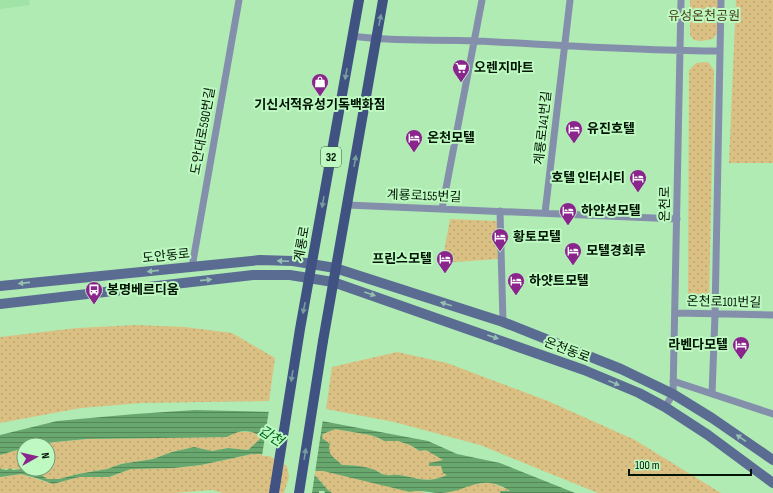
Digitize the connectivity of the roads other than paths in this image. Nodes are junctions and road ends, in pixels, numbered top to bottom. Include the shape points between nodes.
1 (239, 0) edge
2 (359, 0) edge
3 (383, 0) edge
4 (482, 0) edge
5 (570, 0) edge
6 (681, 0) edge
7 (721, 0) edge
8 (353, 36) junction
9 (376, 39) junction
10 (474, 41) junction
11 (564, 45) junction
12 (680, 51) junction
13 (720, 51) junction
14 (347, 205) junction
15 (442, 209) junction
16 (500, 212) junction
17 (545, 213) junction
18 (677, 219) junction
19 (312, 265) junction
20 (192, 267) junction
21 (335, 268) junction
22 (309, 278) junction
23 (333, 282) junction
24 (0, 286) edge
25 (0, 304) edge
26 (675, 313) junction
27 (715, 315) junction
28 (773, 315) edge
29 (503, 322) junction
30 (673, 381) junction
31 (673, 394) junction
32 (712, 394) junction
33 (665, 407) junction
34 (773, 414) edge
35 (773, 460) edge
36 (773, 483) edge
37 (274, 493) edge
38 (299, 493) edge

1 - 20 street, 도안대로590번길
2 - 8 main road, 계룡로 / 32
9 -> 3 main road, 32
4 - 10 street
5 - 11 street, 계룡로141번길
6 - 12 street, 온천로
7 - 13 street
8 - 9 street
8 -> 19 main road, 계룡로 / 32
9 - 10 street
14 -> 9 main road, 32
10 - 11 street
10 - 15 street
11 - 12 street
11 - 17 street, 계룡로141번길
12 - 13 street
12 - 18 street, 온천로
13 - 27 street
14 - 15 street, 계룡로155번길
14 - 21 main road, 32
15 - 16 street, 계룡로155번길
16 - 17 street, 계룡로155번길
16 - 29 street
17 - 18 street, 계룡로155번길
18 - 26 street, 온천로
19 -> 20 main road, 도안동로 via 293,261 260,260
19 - 21 main road, 도안동로
19 - 22 main road, 계룡로 / 32
20 -> 24 main road, 도안동로
21 - 23 main road, 32
29 -> 21 main road, 온천동로
22 - 23 main road
25 -> 22 main road via 253,275 277,274
22 -> 37 main road, 계룡로 / 32
23 -> 33 main road, 온천동로 via 584,370 639,392
38 -> 23 main road, 32, bridge
26 - 27 street, 온천로101번길
26 - 30 street, 온천로
27 - 28 street, 온천로101번길
27 - 32 street
29 - 31 main road, 온천동로 via 621,369
30 - 31 street, 온천로
30 - 32 street
31 - 33 street
35 -> 31 main road, 온천동로
32 - 34 street
33 - 36 main road, 온천동로

